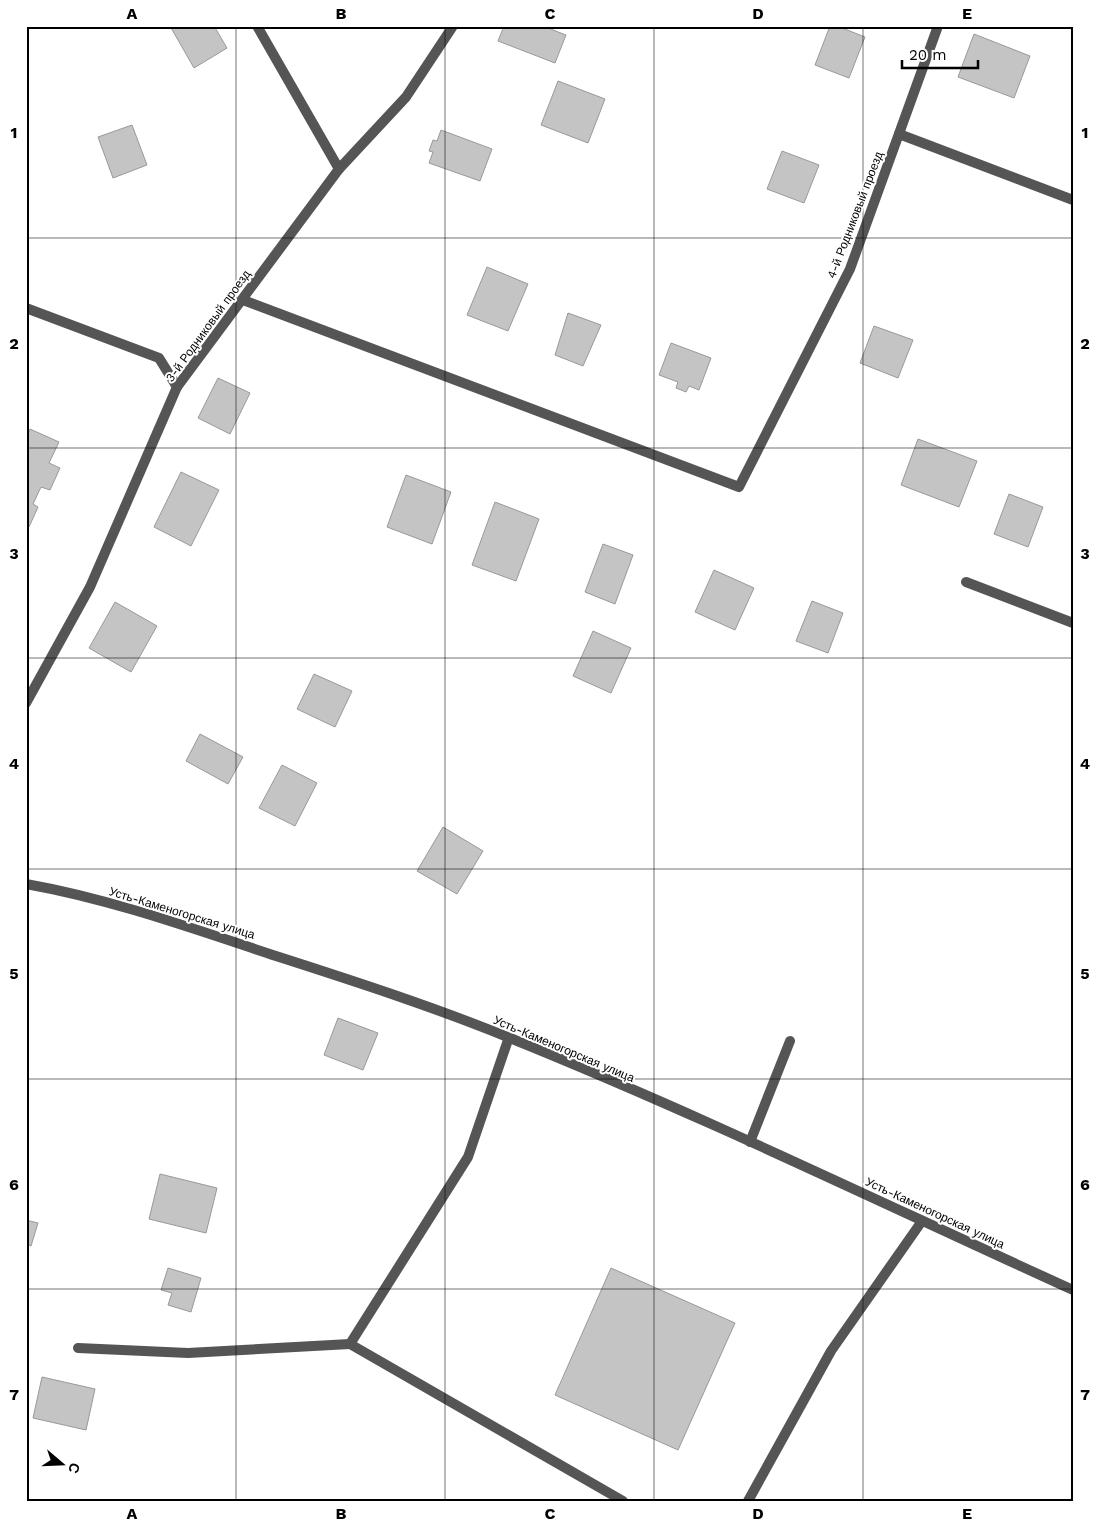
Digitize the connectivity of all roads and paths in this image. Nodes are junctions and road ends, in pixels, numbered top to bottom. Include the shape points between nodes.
1 (257, 26) edge
2 (453, 26) edge
3 (938, 26) edge
4 (899, 134) junction
5 (339, 169) junction
6 (1073, 200) edge
7 (243, 300) junction
8 (26, 308) edge
9 (178, 387) junction
10 (966, 582) dead end
11 (1073, 623) edge
12 (26, 704) edge
13 (26, 884) edge
14 (509, 1037) junction
15 (790, 1042) dead end
16 (750, 1142) junction
17 (922, 1221) junction
18 (1073, 1290) edge
19 (350, 1344) junction
20 (78, 1348) dead end
21 (623, 1501) edge
22 (748, 1501) edge

1 - 5 street
2 - 5 street, 3-й Родниковый проезд via 406,97
3 - 4 street, 4-й Родниковый проезд
4 - 6 street
4 - 7 street, 4-й Родниковый проезд via 850,269 739,487
5 - 7 street, 3-й Родниковый проезд
7 - 9 street, 3-й Родниковый проезд
8 - 9 street via 159,358
9 - 12 street, 3-й Родниковый проезд via 90,587
10 - 11 street
13 - 14 street, Усть-Каменогорская улица via 67,891 160,918 346,978
14 - 16 street, Усть-Каменогорская улица
14 - 19 street via 468,1157
15 - 16 street
16 - 17 street, Усть-Каменогорская улица
17 - 18 street, Усть-Каменогорская улица
17 - 22 street via 831,1351
19 - 20 street via 188,1353
19 - 21 street

